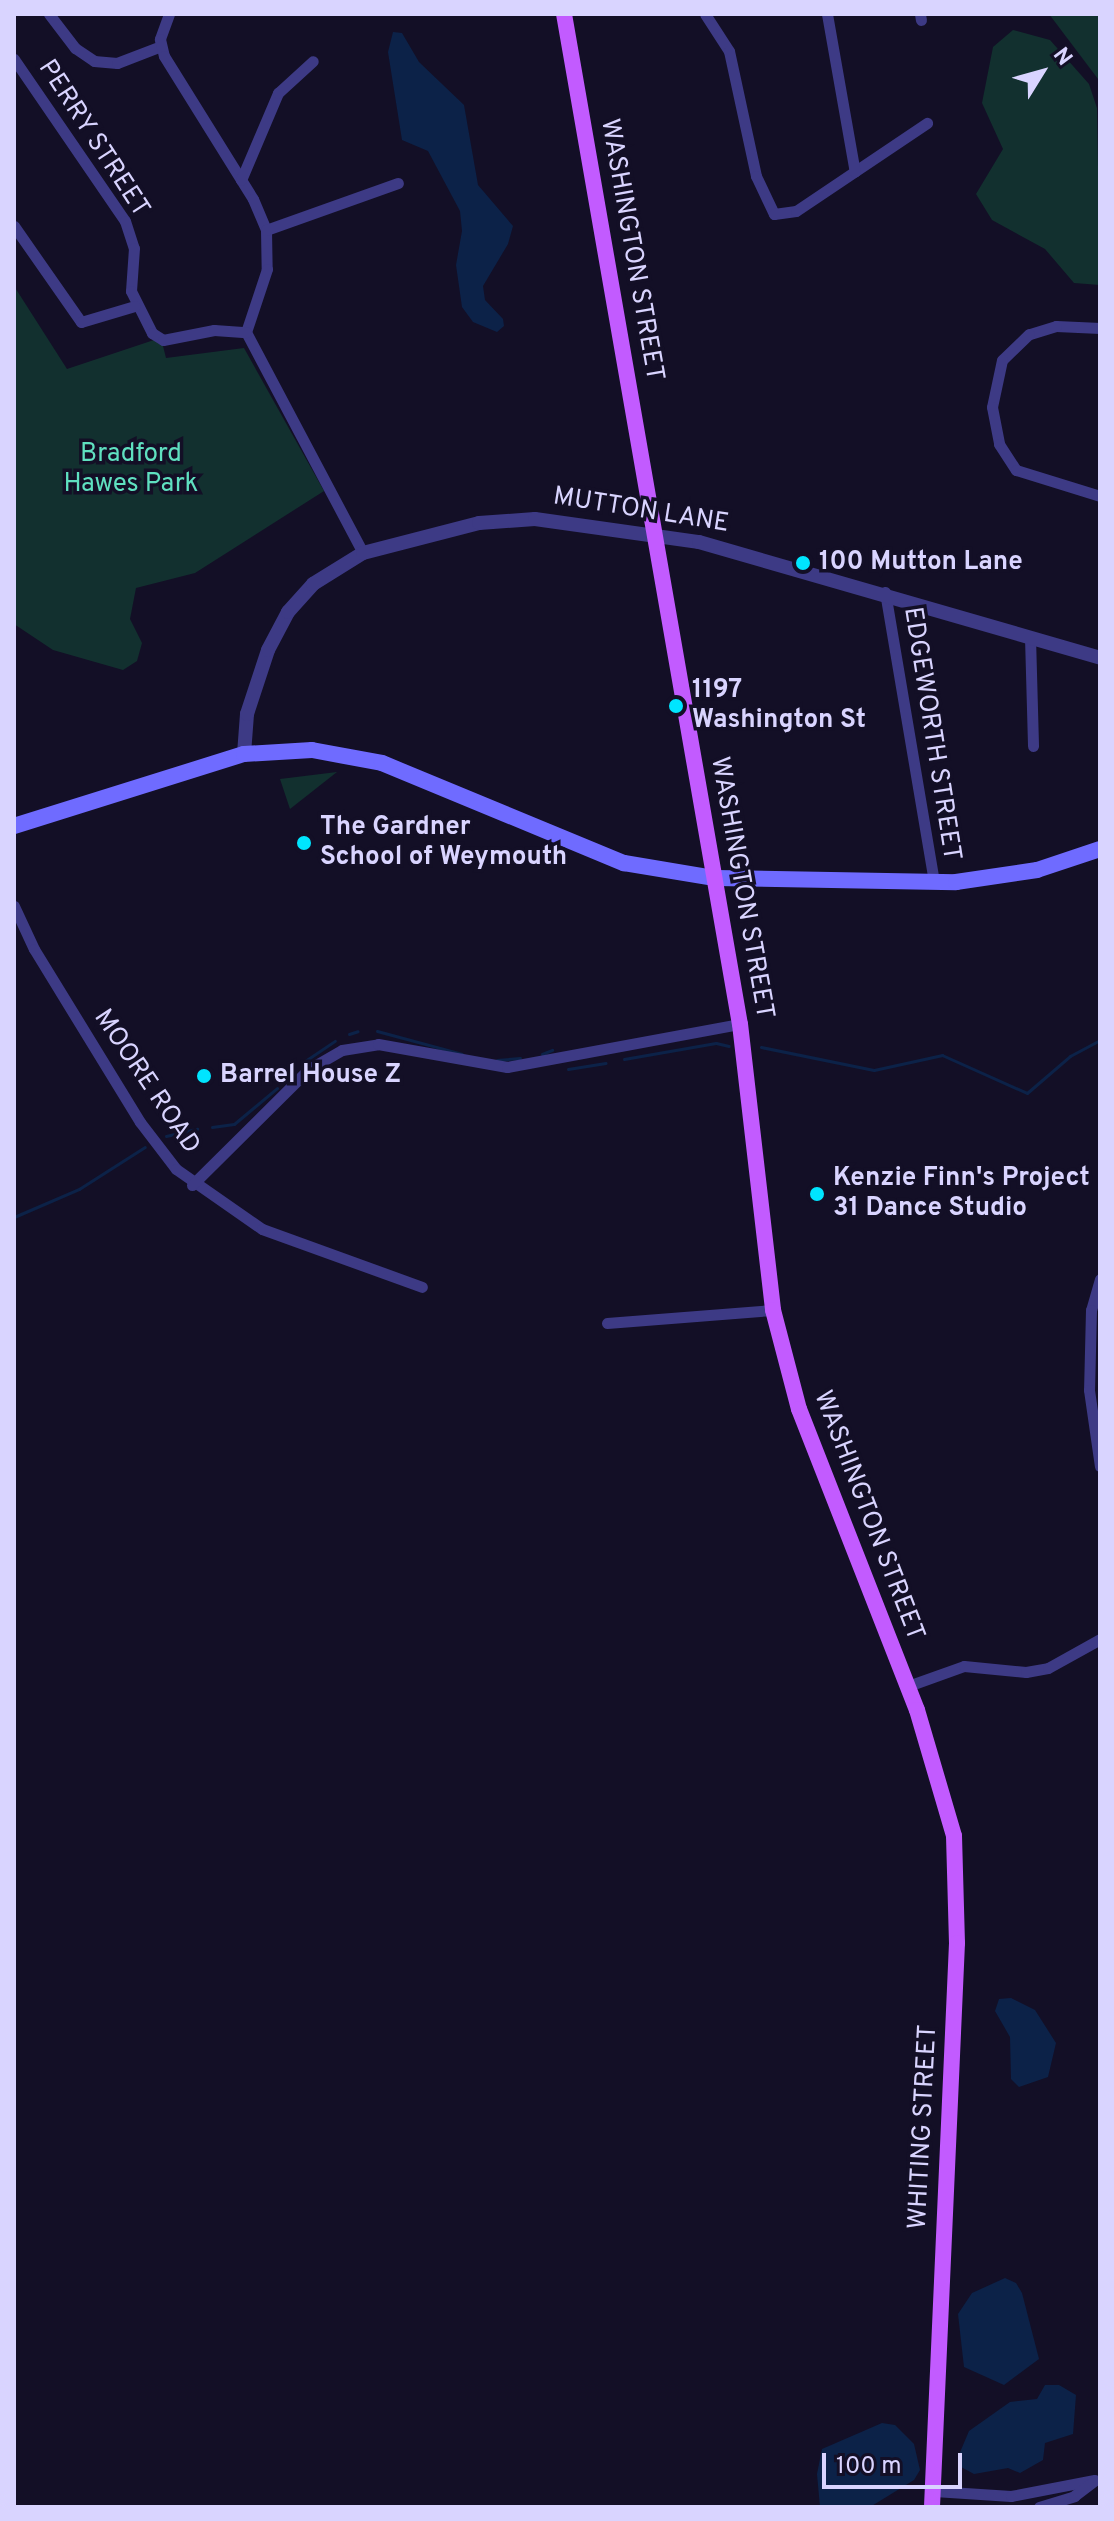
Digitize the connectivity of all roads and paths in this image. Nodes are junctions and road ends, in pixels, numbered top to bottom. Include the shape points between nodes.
1 (49, 14) edge
2 (169, 14) edge
3 (564, 14) edge
4 (705, 14) edge
5 (827, 14) edge
6 (161, 46) junction
7 (14, 59) edge
8 (313, 61) dead end
9 (927, 123) dead end
10 (855, 172) junction
11 (241, 180) junction
12 (398, 183) dead end
13 (14, 226) edge
14 (266, 230) junction
15 (135, 306) junction
16 (1100, 328) edge
17 (246, 332) junction
18 (1100, 496) edge
19 (658, 534) junction
20 (363, 553) junction
21 (885, 592) junction
22 (1030, 637) junction
23 (1100, 658) edge
24 (1033, 746) dead end
25 (244, 754) junction
26 (14, 826) edge
27 (1100, 849) edge
28 (715, 878) junction
29 (934, 883) junction
30 (14, 906) edge
31 (740, 1024) junction
32 (192, 1185) junction
33 (1100, 1279) edge
34 (422, 1287) dead end
35 (773, 1310) junction
36 (607, 1323) dead end
37 (1100, 1466) edge
38 (1100, 1639) edge
39 (908, 1686) junction
40 (932, 1752) joint
41 (1097, 2478) edge
42 (933, 2499) edge
43 (1039, 2507) edge

1 - 6 street via 75,48 94,61 117,63
2 - 6 street
3 - 19 main road, WASHINGTON STREET
4 - 10 street via 729,51 756,176 768,207 780,215 796,211
5 - 10 street
6 - 11 street
7 - 15 street, PERRY STREET via 125,221 134,248
8 - 11 street via 278,93
9 - 10 street
11 - 14 street
12 - 14 street
13 - 15 street via 81,322
14 - 17 street via 267,269
15 - 17 street via 163,340 214,330
16 - 18 street via 1056,326 1029,334 1002,360 992,407 999,444 1016,470
17 - 20 street
19 - 20 street, MUTTON LANE via 535,519 425,533
19 - 21 street, MUTTON LANE
19 - 28 main road, WASHINGTON STREET
20 - 25 street, MUTTON LANE via 313,584 278,629 247,714
21 - 22 street, MUTTON LANE
21 - 29 street, EDGEWORTH STREET
22 - 23 street, MUTTON LANE
22 - 24 street
25 - 26 main road
25 - 28 main road via 349,754 403,771 609,858
27 - 29 main road via 1011,875
28 - 29 main road
28 - 31 main road, WASHINGTON STREET
30 - 32 street, MOORE ROAD via 34,949 140,1122
31 - 32 street via 507,1067 378,1044 342,1050 309,1069
31 - 35 main road, WASHINGTON STREET
32 - 34 street, MOORE ROAD via 284,1239
33 - 37 street via 1091,1310 1089,1351 1092,1427
35 - 36 street
35 - 39 main road, WASHINGTON STREET via 811,1444
38 - 39 street via 1048,1668 1026,1672 964,1666
39 - 40 main road, WASHINGTON STREET
40 - 42 main road, WHITING STREET via 954,1836 958,1912
41 - 42 street via 1021,2496
41 - 43 street via 1074,2496

